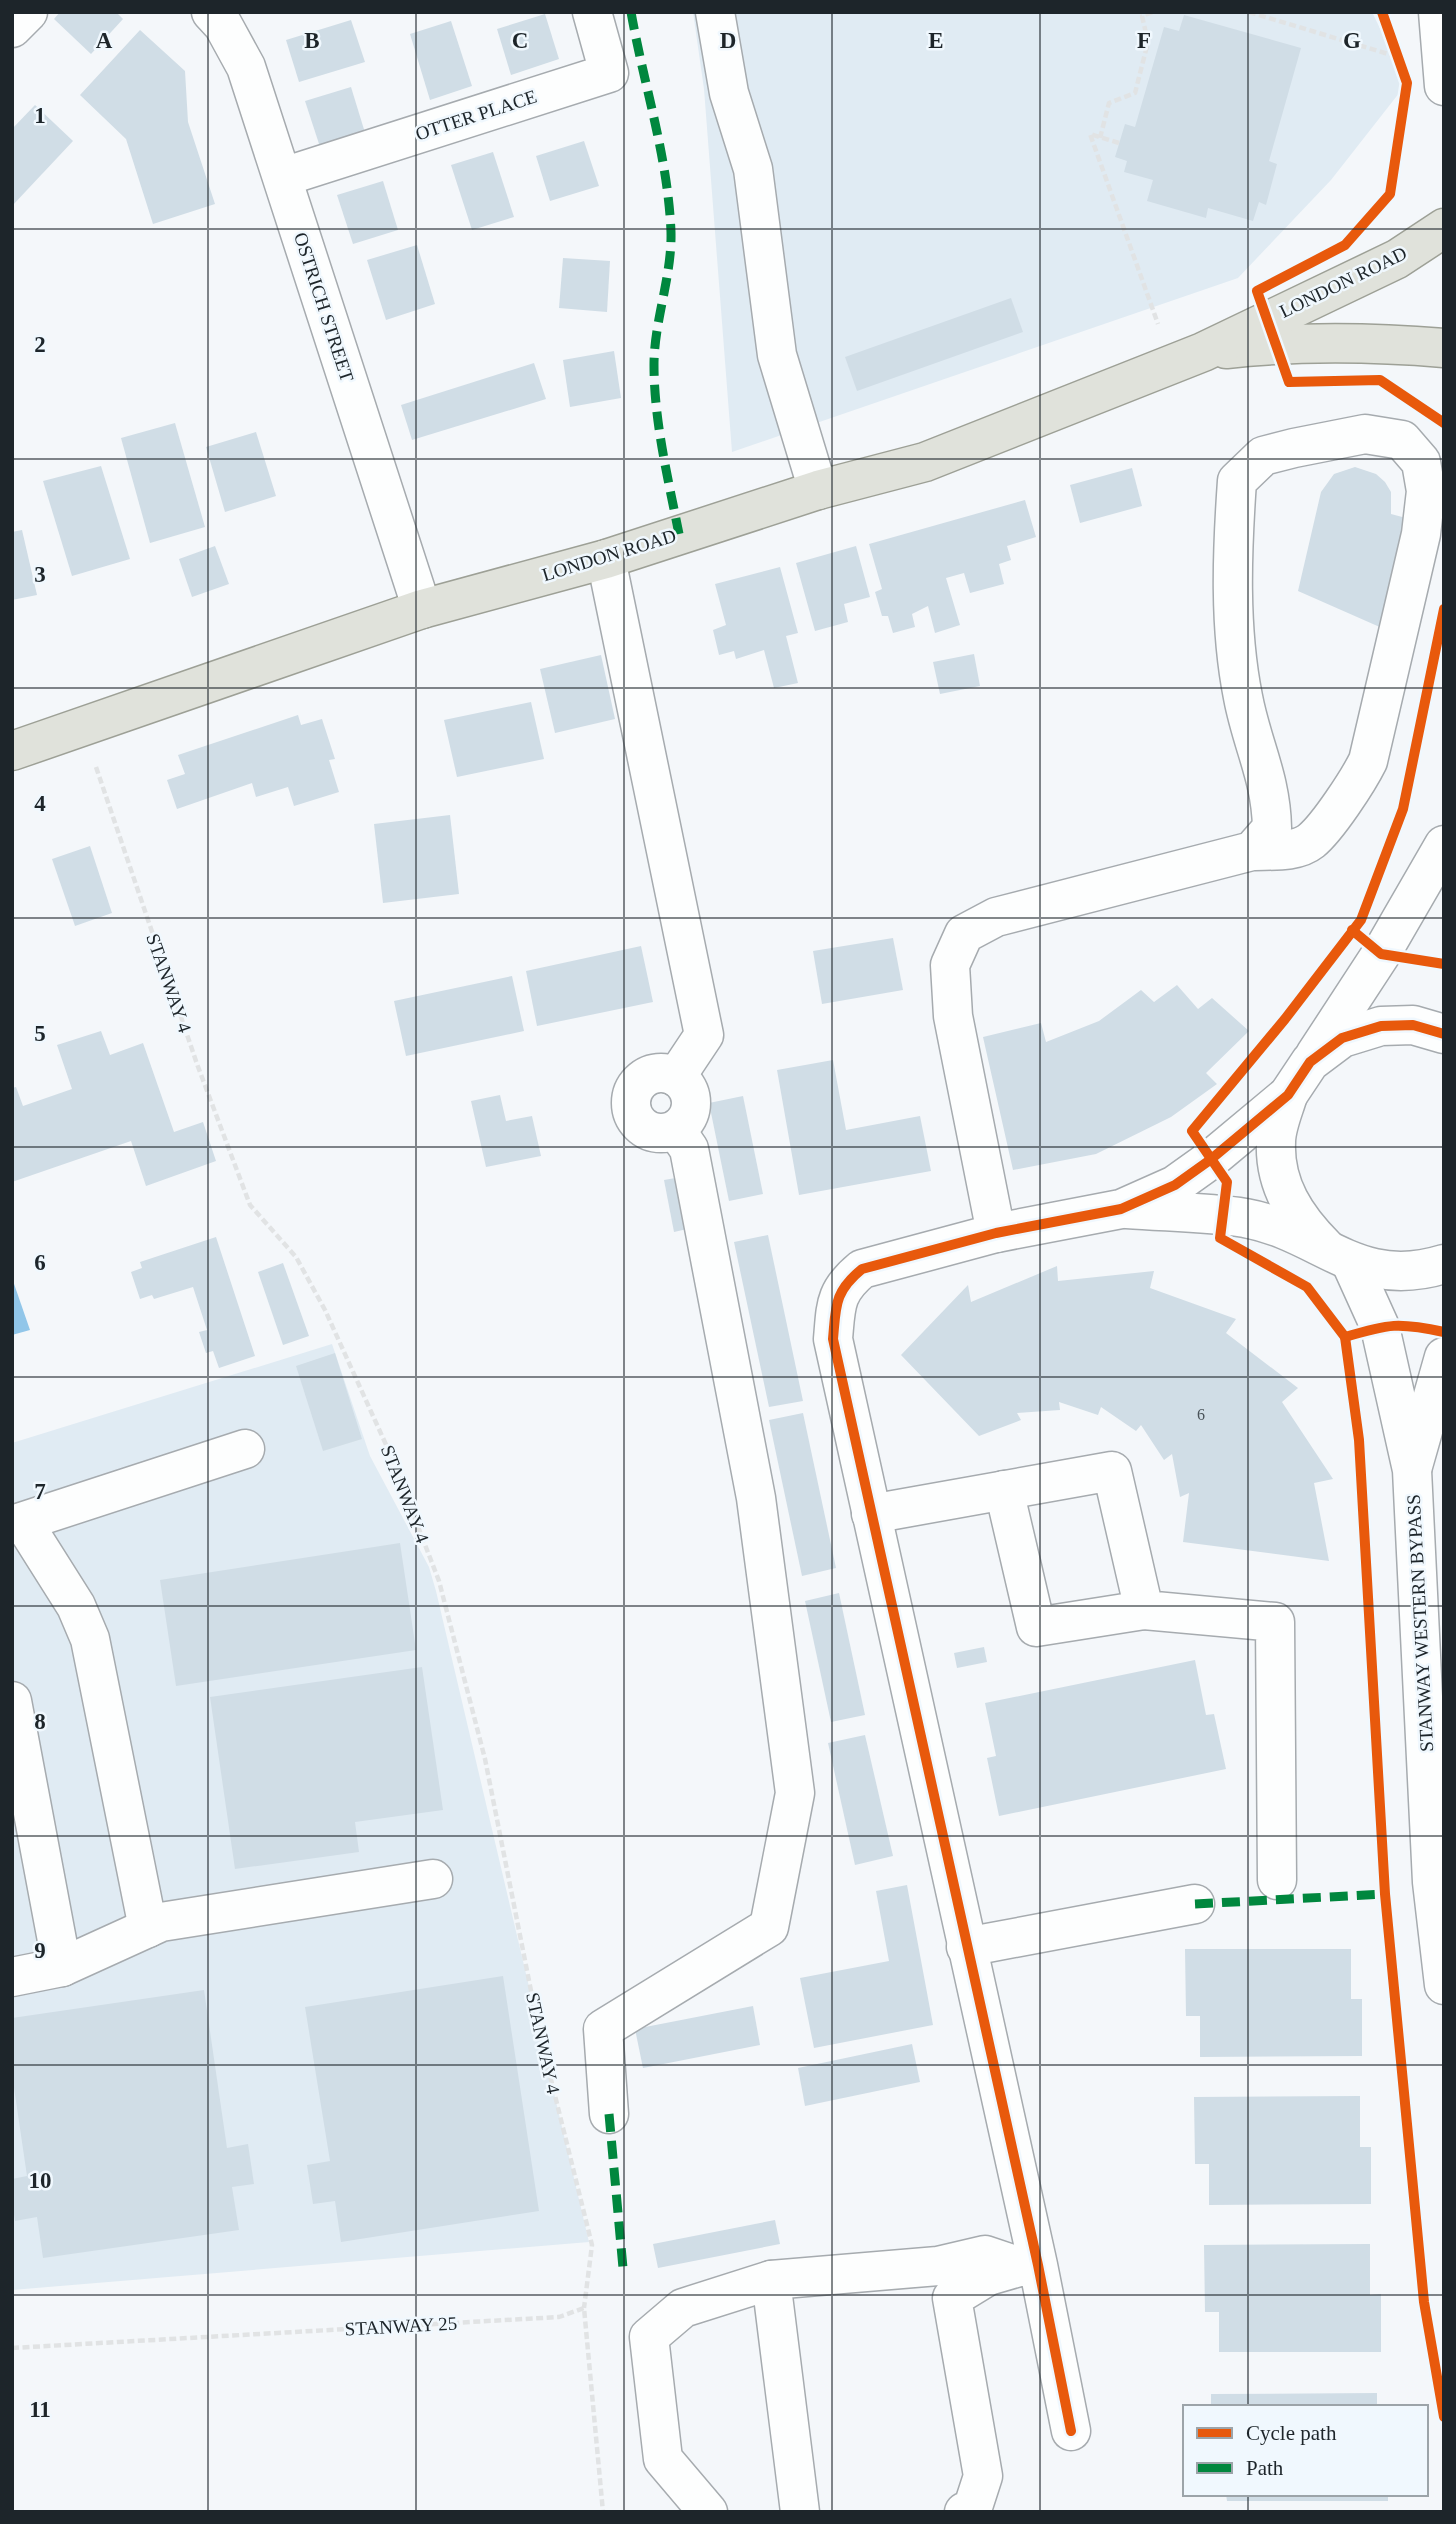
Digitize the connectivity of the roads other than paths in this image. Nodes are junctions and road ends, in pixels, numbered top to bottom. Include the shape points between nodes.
1 (28, 12) edge
2 (211, 12) edge
3 (592, 12) edge
4 (1438, 12) edge
5 (716, 23) edge
6 (12, 28) edge
7 (1444, 86) edge
8 (283, 177) junction
9 (1444, 228) edge
10 (1444, 348) edge
11 (1188, 358) junction
12 (818, 489) junction
13 (606, 559) junction
14 (422, 609) junction
15 (12, 751) edge
16 (1444, 845) edge
17 (1252, 851) junction
18 (1444, 1034) edge
19 (1310, 1062) junction
20 (676, 1077) junction
21 (1288, 1095) junction
22 (676, 1130) junction
23 (1121, 1209) junction
24 (996, 1233) junction
25 (1339, 1255) junction
26 (1444, 1264) edge
27 (1444, 1357) edge
28 (244, 1448) dead end
29 (1412, 1470) junction
30 (1004, 1490) junction
31 (871, 1514) junction
32 (18, 1524) edge
33 (1144, 1610) junction
34 (12, 1701) edge
35 (433, 1879) dead end
36 (1278, 1880) dead end
37 (1195, 1905) dead end
38 (148, 1928) junction
39 (966, 1947) junction
40 (62, 1967) junction
41 (12, 1977) edge
42 (1444, 1985) edge
43 (610, 2114) dead end
44 (1030, 2266) junction
45 (771, 2280) junction
46 (1071, 2431) dead end
47 (708, 2512) edge
48 (800, 2512) edge
49 (964, 2512) edge

1 - 6 street
2 - 8 street, OSTRICH STREET via 246,66
3 - 8 street, OTTER PLACE via 610,73
4 - 7 street
5 - 12 street via 729,93 753,169 777,355
8 - 14 street, OSTRICH STREET
9 - 11 main road, LONDON ROAD via 1397,259
10 - 11 main road, LONDON ROAD via 1276,343
11 - 12 main road, LONDON ROAD via 925,462
12 - 13 main road, LONDON ROAD
13 - 14 main road, LONDON ROAD
13 - 20 street via 704,1035
14 - 15 main road, LONDON ROAD
16 - 19 street via 1381,954
17 - 17 street via 1272,828 1271,794 1243,699 1236,651 1233,535 1237,481 1263,456 1294,448 1365,434 1402,440 1420,462 1426,491 1422,534 1368,761 1356,786 1311,841 1292,849
17 - 24 street via 996,917 964,934 950,965 953,1016
18 - 19 street via 1413,1025 1381,1026 1342,1038
19 - 21 street
20 - 22 street via 685,1084 692,1104 690,1114
20 - 22 street via 666,1073 649,1076 640,1081 631,1100 633,1114 644,1128 666,1133
21 - 23 street via 1175,1185
21 - 25 street via 1276,1142 1283,1189 1301,1223
22 - 43 street via 690,1149 756,1498 795,1793 769,1927 603,2029
23 - 24 street
23 - 25 street via 1247,1219
24 - 31 street via 862,1269 838,1296 832,1339
25 - 26 street via 1391,1272
25 - 29 street, STANWAY WESTERN BYPASS via 1380,1327
27 - 29 street, STANWAY WESTERN BYPASS
28 - 32 street
29 - 42 street, STANWAY WESTERN BYPASS via 1432,1882
30 - 31 street
30 - 33 street via 1036,1627
30 - 33 street via 1112,1471
31 - 39 street
32 - 38 street via 76,1606 90,1639
33 - 36 street via 1275,1622
34 - 40 street
35 - 38 street via 161,1922
37 - 39 street
38 - 40 street
39 - 44 street
40 - 41 street
44 - 45 street via 985,2255 938,2266
44 - 46 street
44 - 49 street via 988,2276 952,2298 983,2476 972,2510
45 - 47 street via 683,2308 649,2337 663,2459
45 - 48 street

